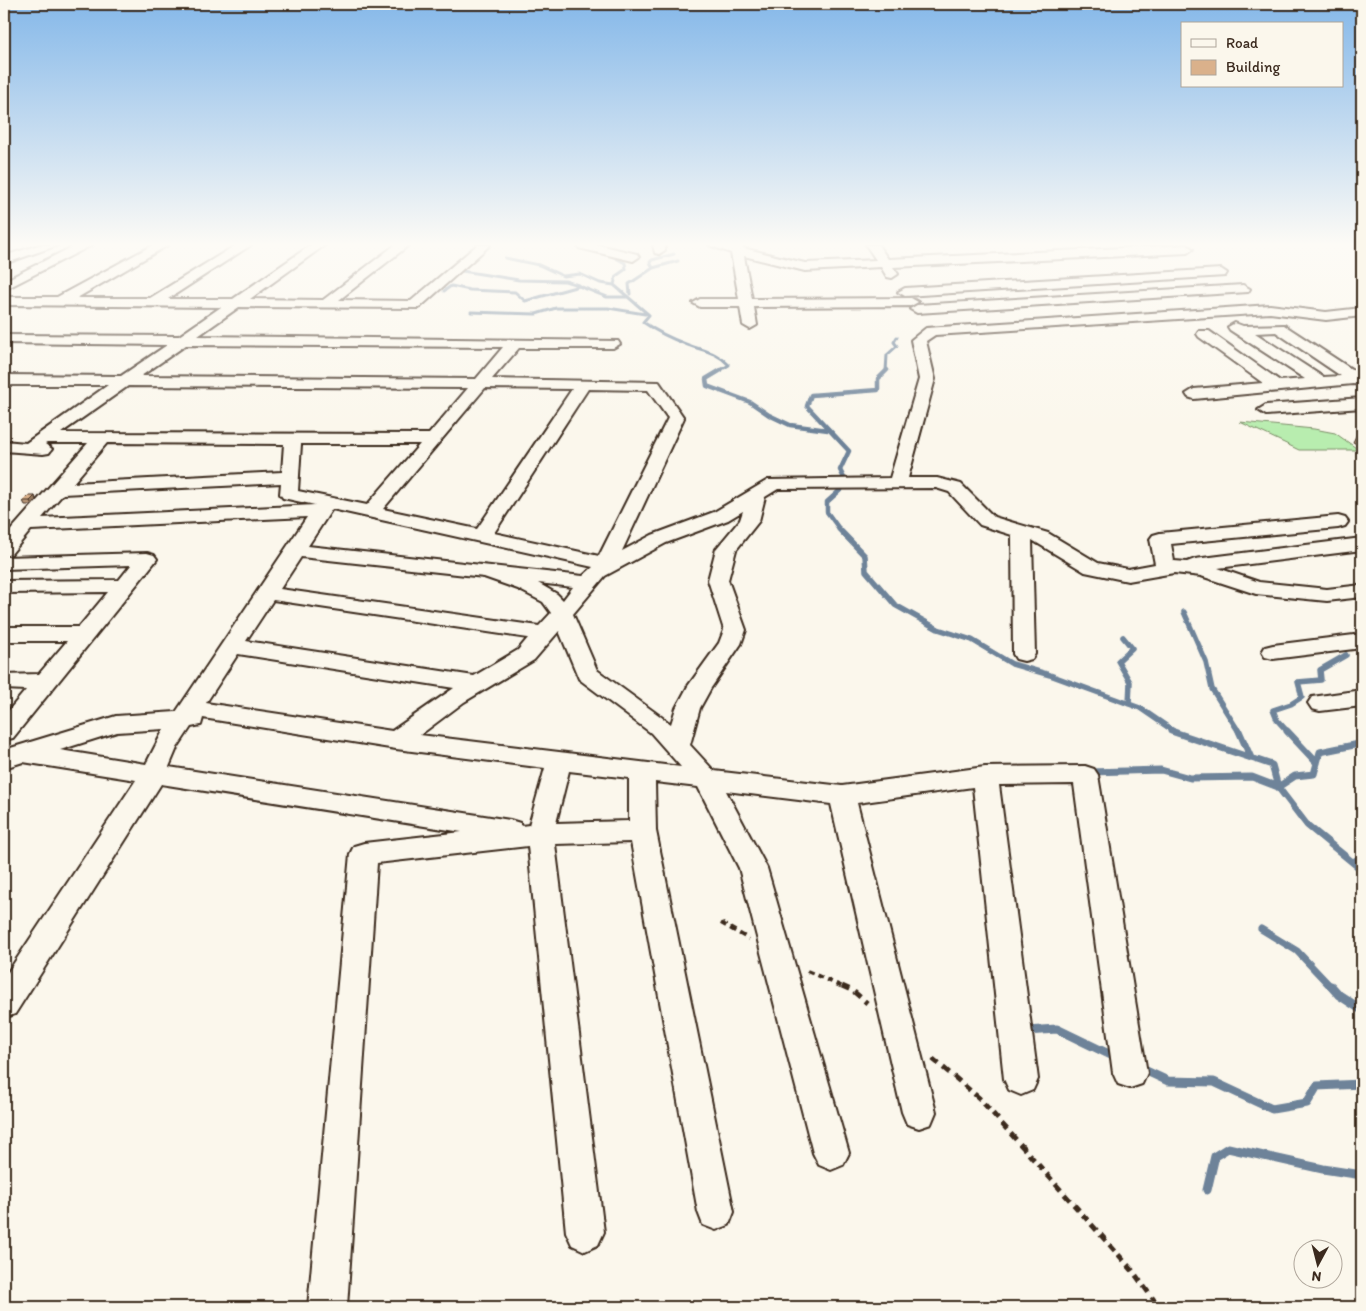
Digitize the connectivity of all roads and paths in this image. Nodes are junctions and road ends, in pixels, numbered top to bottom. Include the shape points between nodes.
1 (232, 306) edge
2 (747, 306) edge
3 (915, 306) edge
4 (1266, 306) edge
5 (1270, 309) junction
6 (1216, 313) junction
7 (1361, 314) edge
8 (750, 325) dead end
9 (932, 330) junction
10 (1240, 330) junction
11 (1204, 334) dead end
12 (4, 339) edge
13 (183, 341) junction
14 (516, 343) junction
15 (612, 344) dead end
16 (4, 380) edge
17 (125, 381) junction
18 (1358, 381) edge
19 (1320, 382) junction
20 (481, 384) junction
21 (583, 385) junction
22 (1277, 386) junction
23 (1194, 394) dead end
24 (1362, 403) edge
25 (1266, 410) dead end
26 (102, 438) junction
27 (293, 438) junction
28 (434, 439) junction
29 (36, 443) junction
30 (4, 446) edge
31 (89, 452) junction
32 (290, 477) junction
33 (896, 484) junction
34 (58, 489) junction
35 (757, 494) junction
36 (324, 507) junction
37 (372, 512) junction
38 (1338, 522) dead end
39 (25, 525) junction
40 (1022, 531) junction
41 (482, 536) junction
42 (1362, 544) edge
43 (4, 550) edge
44 (295, 550) junction
45 (4, 563) edge
46 (609, 564) junction
47 (1170, 568) junction
48 (491, 572) junction
49 (589, 583) junction
50 (124, 586) junction
51 (4, 587) edge
52 (1362, 591) edge
53 (267, 593) junction
54 (563, 614) junction
55 (4, 634) edge
56 (85, 634) junction
57 (545, 634) junction
58 (1362, 641) edge
59 (232, 646) junction
60 (1274, 652) dead end
61 (1024, 654) dead end
62 (4, 682) edge
63 (45, 682) junction
64 (478, 684) junction
65 (1362, 698) edge
66 (1320, 703) dead end
67 (186, 714) junction
68 (4, 732) edge
69 (396, 740) junction
70 (676, 746) junction
71 (12, 756) edge
72 (559, 762) junction
73 (642, 772) junction
74 (154, 774) junction
75 (986, 776) junction
76 (707, 780) junction
77 (842, 796) junction
78 (643, 831) junction
79 (540, 834) junction
80 (721, 923) dead end
81 (754, 942) dead end
82 (803, 970) dead end
83 (4, 1004) edge
84 (875, 1010) dead end
85 (927, 1054) dead end
86 (1130, 1073) dead end
87 (1021, 1079) dead end
88 (919, 1112) dead end
89 (831, 1153) dead end
90 (716, 1212) dead end
91 (585, 1232) dead end
92 (327, 1307) edge
93 (1159, 1307) edge

1 - 13 street
2 - 8 street
3 - 9 street
4 - 5 street
5 - 6 street
5 - 7 street via 1326,316
6 - 9 street
6 - 10 street
9 - 33 street via 918,340 928,379
10 - 18 street via 1279,328
10 - 19 street
11 - 22 street
12 - 13 street
13 - 14 street
13 - 17 street
14 - 15 street
14 - 20 street
16 - 17 street
17 - 20 street
17 - 29 street
18 - 19 street
19 - 22 street
20 - 21 street
20 - 28 street
21 - 41 street
21 - 46 street via 653,385 676,418
22 - 23 street
24 - 25 street
26 - 27 street
26 - 29 street
26 - 31 street
27 - 28 street
27 - 32 street
28 - 37 street
29 - 30 street
29 - 31 street
31 - 34 street
32 - 34 street
32 - 36 street via 290,494
33 - 35 street via 774,484
33 - 40 street via 937,483 956,488 987,521
34 - 39 street
35 - 46 street via 721,516 659,538
35 - 70 street via 748,521 726,549 718,580 735,630 730,644 688,708
36 - 37 street
36 - 39 street
36 - 44 street
37 - 41 street
38 - 47 street via 1160,539
39 - 43 street
40 - 47 street via 1041,537 1092,568 1128,575
40 - 61 street
41 - 46 street
42 - 47 street
44 - 48 street
44 - 53 street
45 - 50 street via 146,559
46 - 49 street
47 - 52 street via 1204,570 1256,588 1327,595
48 - 49 street
48 - 54 street via 550,598
49 - 54 street
50 - 51 street
50 - 56 street
53 - 57 street
53 - 59 street
54 - 57 street
54 - 70 street via 587,674 660,727
55 - 56 street
56 - 63 street
57 - 64 street via 526,655
58 - 60 street
59 - 64 street
59 - 67 street
62 - 63 street
63 - 68 street
64 - 69 street
65 - 66 street
67 - 69 street via 233,715
67 - 71 street via 116,724
67 - 74 street via 164,747
69 - 72 street
70 - 76 street
71 - 74 street
72 - 73 street
72 - 79 street
73 - 76 street
73 - 78 street
74 - 79 street
74 - 83 street
75 - 77 street
75 - 86 street via 1085,775
75 - 87 street
76 - 77 street
76 - 89 street via 753,868
77 - 88 street
78 - 79 street
78 - 90 street
79 - 91 street
79 - 92 street via 364,854
80 - 81 path
82 - 84 path via 853,991
85 - 93 path via 979,1098 1132,1270

